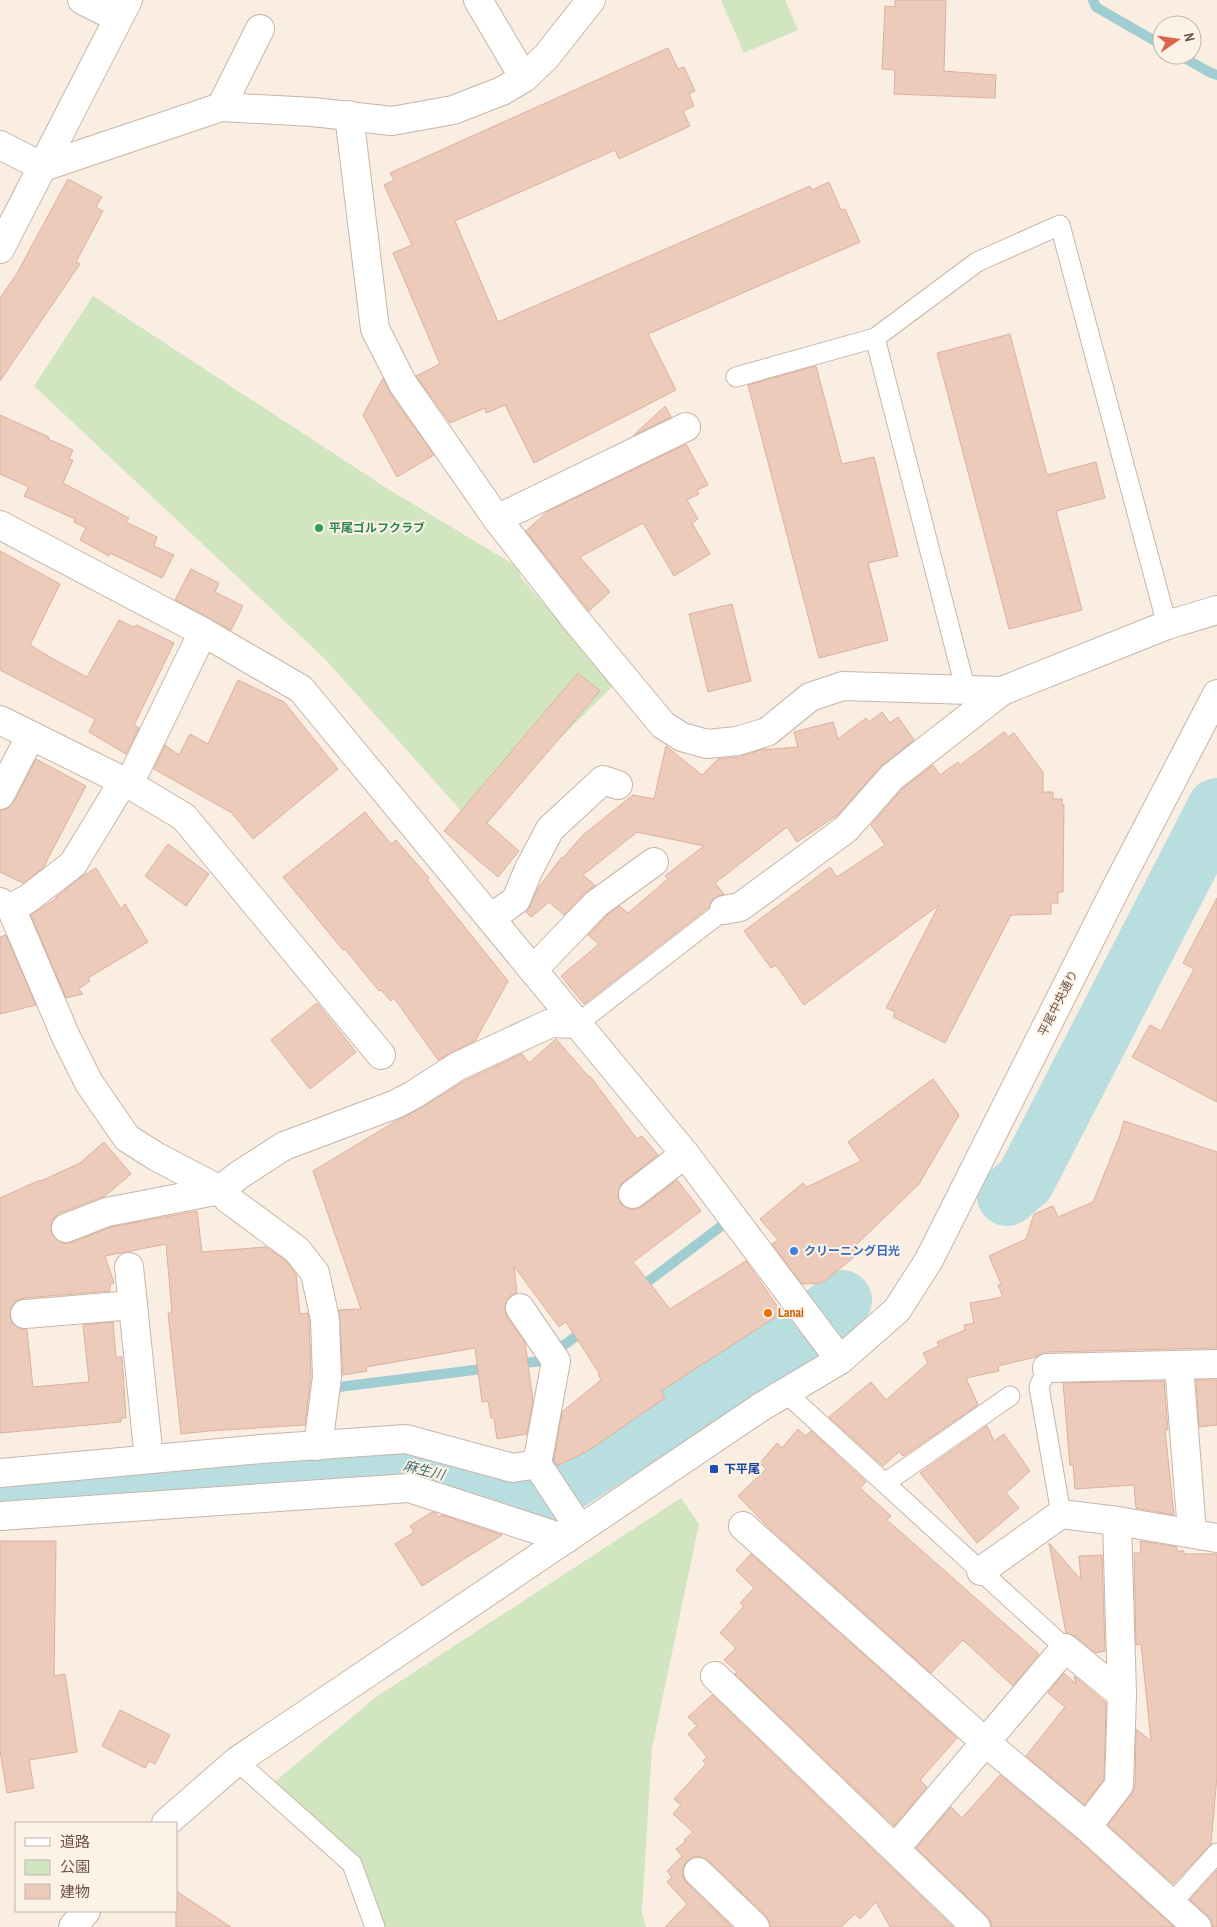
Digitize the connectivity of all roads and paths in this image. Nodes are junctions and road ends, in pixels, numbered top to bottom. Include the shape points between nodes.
1 (82, 0) edge
2 (478, 0) edge
3 (591, 0) edge
4 (123, 9) edge
5 (260, 29) dead end
6 (524, 78) junction
7 (221, 107) junction
8 (349, 115) junction
9 (0, 145) edge
10 (43, 167) junction
11 (0, 249) edge
12 (875, 338) junction
13 (736, 377) dead end
14 (686, 426) dead end
15 (497, 519) junction
16 (0, 524) edge
17 (1217, 610) edge
18 (1167, 625) junction
19 (203, 632) junction
20 (966, 691) junction
21 (1002, 691) junction
22 (1217, 694) edge
23 (0, 720) edge
24 (31, 735) junction
25 (129, 784) junction
26 (618, 785) dead end
27 (0, 795) edge
28 (654, 862) dead end
29 (5, 905) edge
30 (724, 910) joint
31 (491, 918) junction
32 (533, 970) junction
33 (578, 1024) junction
34 (381, 1055) dead end
35 (685, 1154) junction
36 (220, 1190) junction
37 (633, 1194) dead end
38 (66, 1228) dead end
39 (129, 1267) dead end
40 (133, 1305) junction
41 (520, 1308) dead end
42 (24, 1314) dead end
43 (840, 1360) junction
44 (1217, 1364) edge
45 (1179, 1366) junction
46 (1047, 1368) joint
47 (784, 1392) junction
48 (1010, 1396) dead end
49 (318, 1446) junction
50 (149, 1459) junction
51 (541, 1471) junction
52 (0, 1473) edge
53 (885, 1483) junction
54 (1062, 1514) junction
55 (0, 1516) edge
56 (1117, 1521) junction
57 (743, 1526) dead end
58 (573, 1534) junction
59 (1204, 1535) edge
60 (980, 1571) junction
61 (1065, 1648) junction
62 (715, 1676) dead end
63 (1122, 1696) junction
64 (985, 1742) junction
65 (237, 1761) junction
66 (167, 1822) edge
67 (1087, 1827) junction
68 (894, 1849) junction
69 (1217, 1853) edge
70 (698, 1872) dead end
71 (1171, 1904) junction
72 (85, 1912) edge
73 (72, 1927) edge
74 (375, 1927) edge
75 (756, 1927) edge
76 (976, 1927) edge
77 (1197, 1927) edge

1 - 4 street
2 - 6 street
3 - 6 street via 546,57
4 - 10 street
5 - 7 street
6 - 8 street via 502,91 453,110 392,120
7 - 8 street
7 - 10 street
8 - 15 street via 375,329 403,384
9 - 10 street
10 - 11 street
12 - 13 lane
12 - 18 lane via 977,262 1060,226
12 - 20 lane
14 - 15 street
15 - 20 street via 663,725 682,737 707,744 737,741 767,732 810,697 843,686
16 - 19 street
17 - 18 street
18 - 21 street
19 - 25 street
19 - 31 street via 301,689
20 - 21 street
21 - 30 street via 892,777 846,829 740,907
22 - 43 street, 平尾中央通り via 929,1260 897,1310
23 - 24 street
24 - 25 street
24 - 27 street
25 - 29 street via 118,790 72,864 29,898
25 - 34 street via 184,817
26 - 31 street via 602,780 550,829 516,900
28 - 32 street via 596,904
29 - 36 street via 85,1075 127,1138
30 - 33 lane
31 - 32 street
32 - 33 street
33 - 35 street
33 - 36 street via 551,1022 488,1051 405,1100 284,1146
35 - 37 street
35 - 43 street
36 - 38 street via 107,1212
36 - 49 street via 297,1250 315,1273 325,1319 327,1377
39 - 40 street
40 - 42 street
40 - 50 street
41 - 51 street via 556,1361
43 - 47 street, 平尾中央通り
44 - 45 street
45 - 46 street
45 - 59 street
46 - 54 lane via 1039,1387
47 - 53 lane
47 - 58 street, 平尾中央通り
48 - 53 lane
49 - 50 street
49 - 51 street via 406,1439 513,1468
50 - 52 street
51 - 58 street via 562,1502
53 - 60 lane
54 - 56 street
54 - 60 street
55 - 58 street via 410,1488
56 - 59 street
56 - 63 street
57 - 64 street
58 - 65 street, 平尾中央通り
60 - 61 lane
61 - 63 street
61 - 64 street
62 - 68 street
63 - 67 street via 1119,1785
64 - 67 street
64 - 68 street
65 - 66 street, 平尾中央通り
65 - 74 lane via 352,1864
67 - 71 street
68 - 76 street
69 - 71 lane
70 - 75 street
71 - 77 street
72 - 73 street

